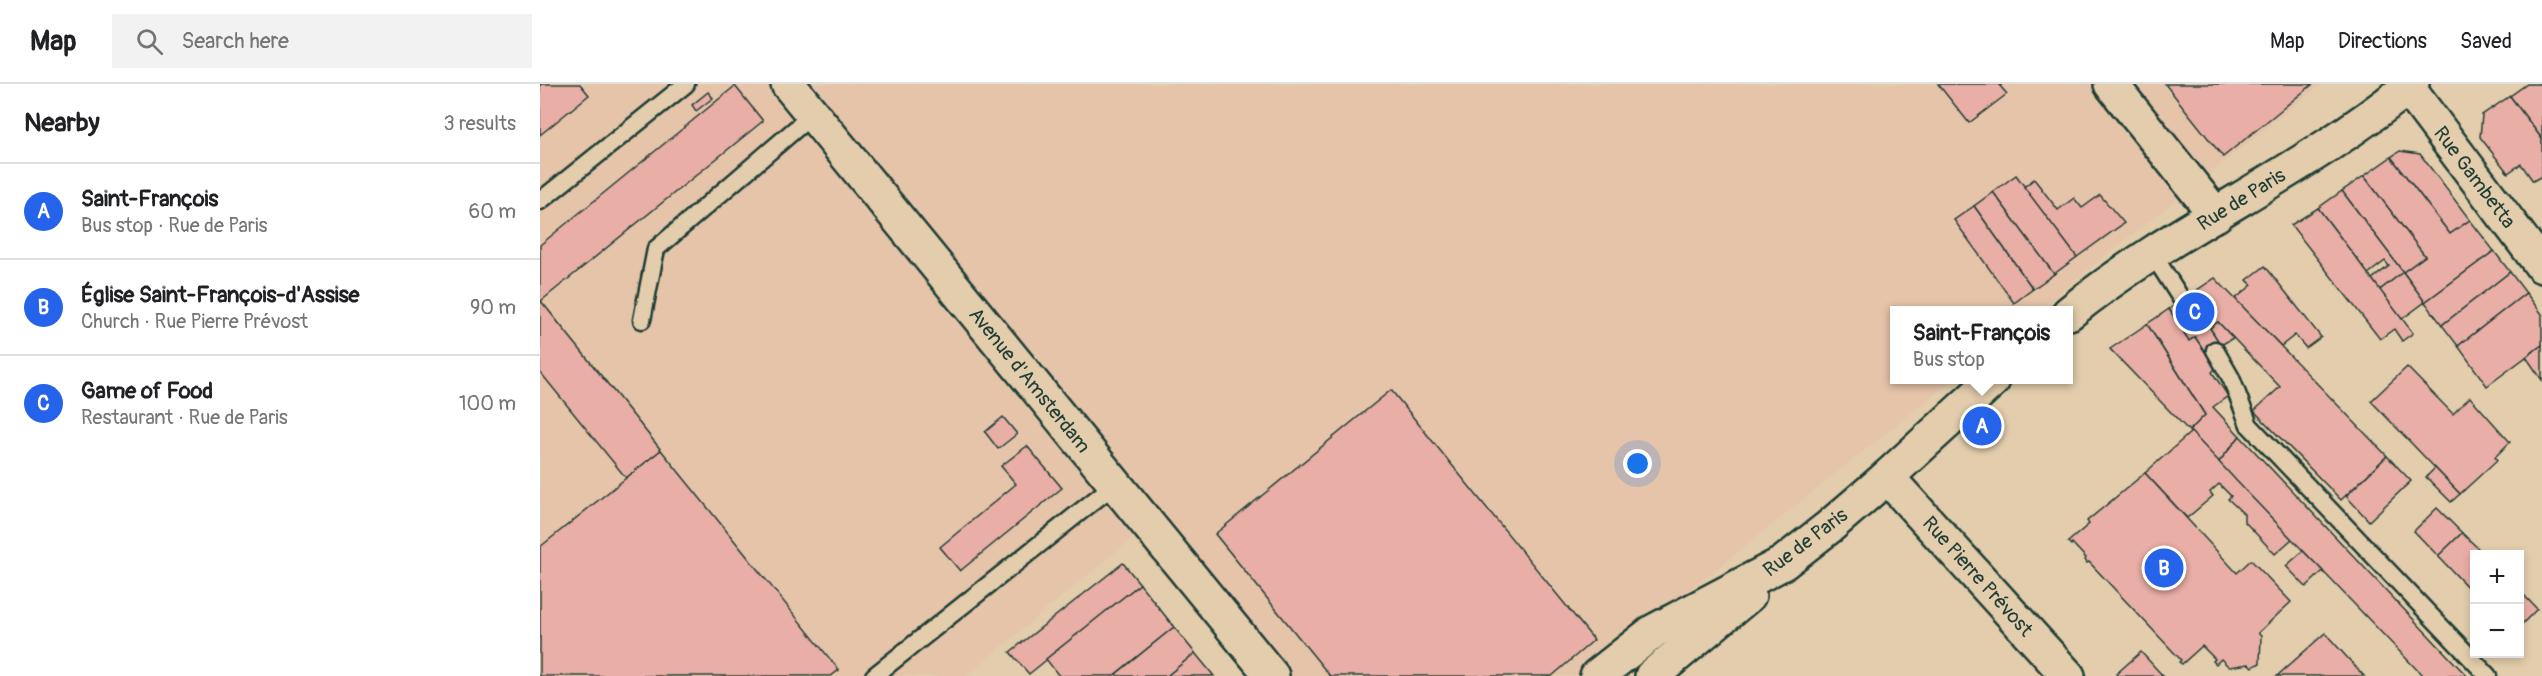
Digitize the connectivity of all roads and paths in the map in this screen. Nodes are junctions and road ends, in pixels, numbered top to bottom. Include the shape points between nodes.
1 (686, 84) edge
2 (2111, 84) edge
3 (2410, 86) edge
4 (799, 93) edge
5 (540, 201) edge
6 (2216, 215) junction
7 (2152, 253) junction
8 (2542, 266) edge
9 (2182, 300) dead end
10 (2073, 310) edge
11 (642, 320) dead end
12 (2215, 350) dead end
13 (1989, 384) edge
14 (1887, 477) junction
15 (1115, 484) junction
16 (1783, 563) junction
17 (874, 676) edge
18 (1272, 676) edge
19 (1597, 676) edge
20 (1652, 676) edge
21 (2068, 676) edge
22 (2488, 676) edge

1 - 5 lane
2 - 6 street
3 - 6 street, Rue de Paris via 2318,151
3 - 8 street, Rue Gambetta
4 - 11 lane via 656,249
4 - 15 street, Avenue d'Amsterdam
6 - 7 street, Rue de Paris
7 - 9 lane
7 - 10 street, Rue de Paris
12 - 22 lane via 2231,378 2248,425
13 - 14 street, Rue de Paris
14 - 16 street, Rue de Paris
14 - 21 street, Rue Pierre Prévost
15 - 17 lane
15 - 18 street, Avenue d'Amsterdam
16 - 19 street, Rue de Paris via 1654,631
16 - 20 street via 1731,612

